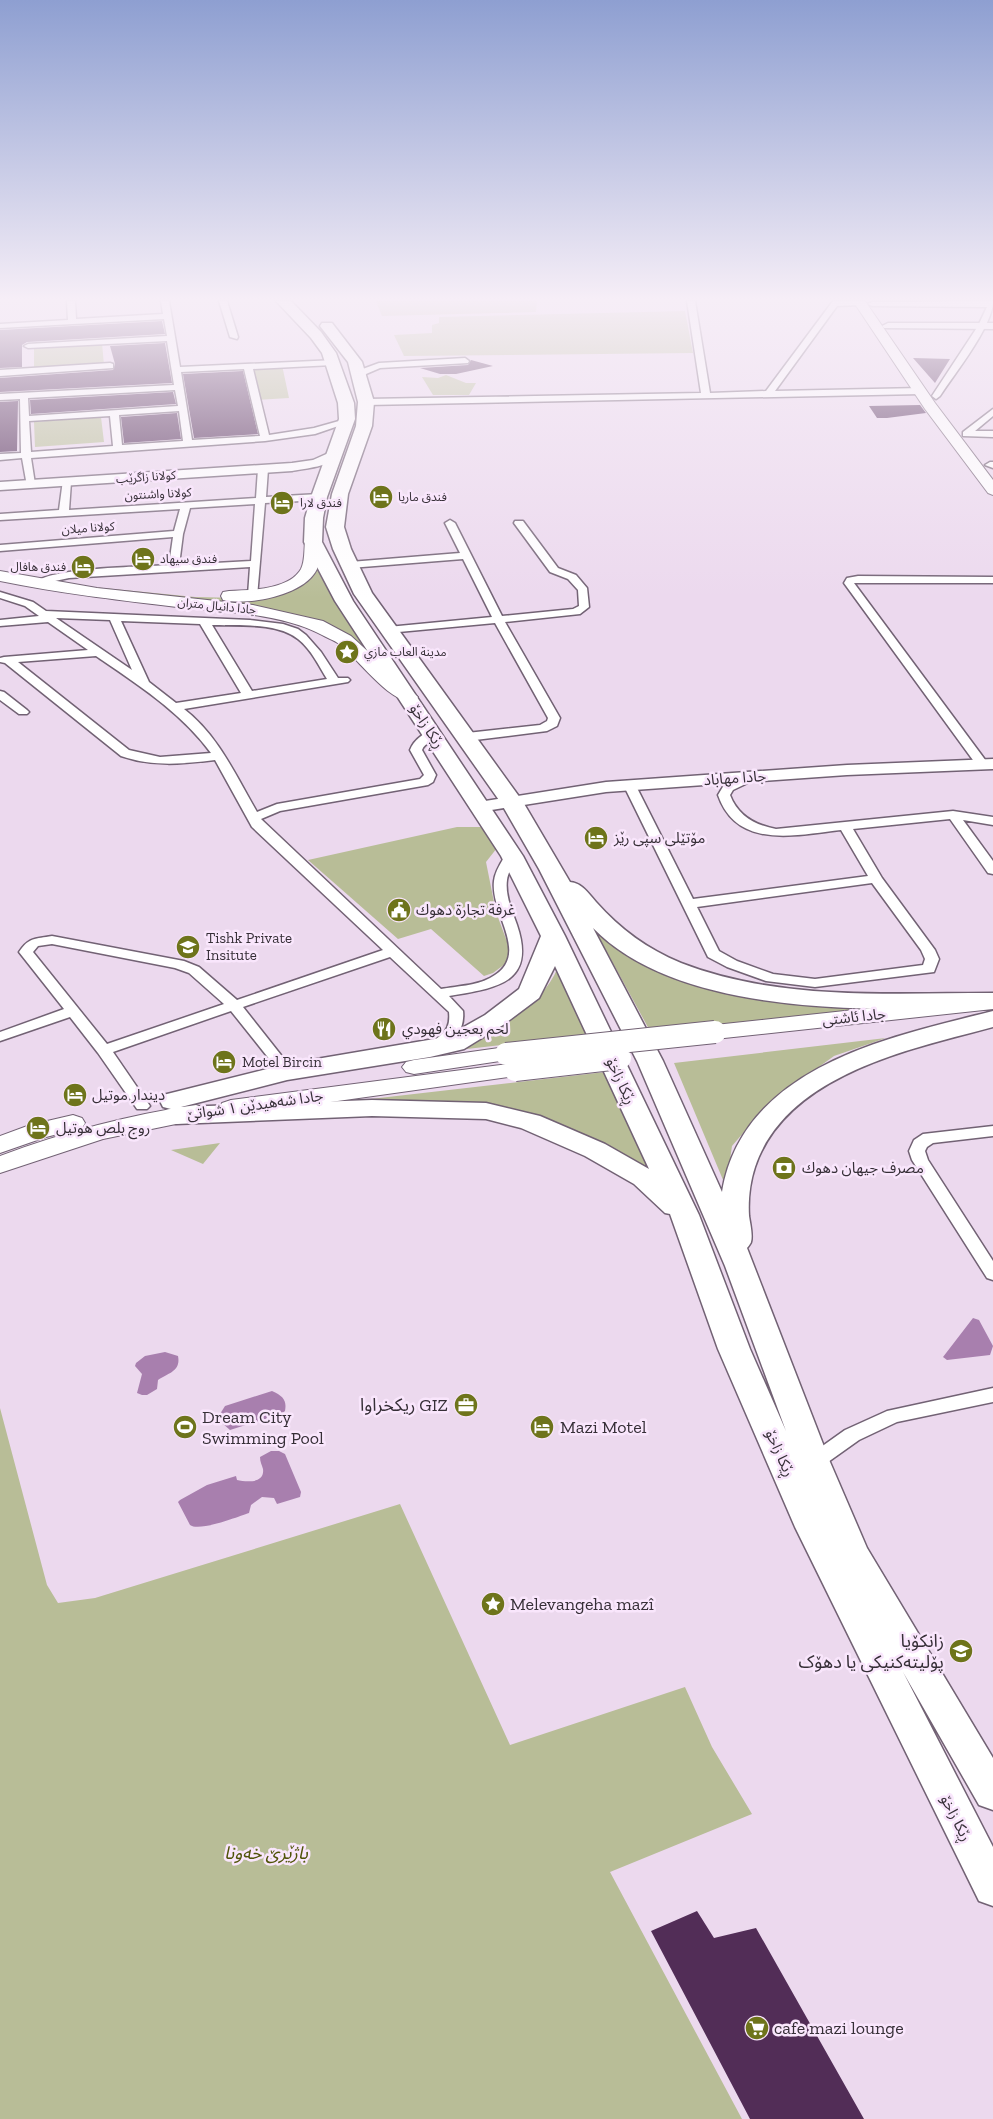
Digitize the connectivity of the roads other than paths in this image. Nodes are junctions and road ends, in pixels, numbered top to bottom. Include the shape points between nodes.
1 (24, 400) edge
2 (181, 400) edge
3 (256, 400) edge
4 (345, 400) edge
5 (469, 400) edge
6 (927, 400) edge
7 (939, 400) edge
8 (366, 402) joint
9 (183, 408) junction
10 (993, 412) edge
11 (114, 413) junction
12 (25, 420) junction
13 (346, 422) junction
14 (966, 434) junction
15 (993, 434) edge
16 (265, 438) junction
17 (188, 442) junction
18 (118, 448) junction
19 (26, 455) junction
20 (333, 456) junction
21 (0, 457) edge
22 (992, 466) edge
23 (292, 467) junction
24 (263, 469) junction
25 (325, 478) junction
26 (66, 482) junction
27 (30, 484) junction
28 (0, 486) edge
29 (993, 490) edge
30 (318, 497) junction
31 (260, 500) junction
32 (186, 505) junction
33 (64, 512) junction
34 (0, 517) edge
35 (519, 523) dead end
36 (450, 524) dead end
37 (178, 534) junction
38 (313, 542) junction
39 (0, 548) edge
40 (466, 556) junction
41 (256, 564) junction
42 (350, 565) junction
43 (174, 567) junction
44 (0, 569) edge
45 (0, 576) edge
46 (993, 580) edge
47 (42, 582) junction
48 (0, 595) edge
49 (253, 595) junction
50 (45, 616) junction
51 (114, 617) junction
52 (498, 619) junction
53 (204, 621) junction
54 (0, 623) edge
55 (388, 630) junction
56 (98, 652) junction
57 (4, 660) edge
58 (144, 683) junction
59 (0, 694) edge
60 (248, 695) junction
61 (408, 697) junction
62 (174, 707) junction
63 (24, 712) dead end
64 (433, 735) junction
65 (467, 737) junction
66 (219, 756) junction
67 (987, 764) edge
68 (752, 776) junction
69 (630, 786) junction
70 (508, 796) junction
71 (476, 802) junction
72 (953, 816) junction
73 (253, 818) junction
74 (993, 821) edge
75 (845, 826) junction
76 (512, 856) junction
77 (551, 869) junction
78 (993, 870) edge
79 (876, 880) junction
80 (689, 904) junction
81 (553, 936) junction
82 (394, 951) junction
83 (439, 994) junction
84 (993, 1002) edge
85 (234, 1005) junction
86 (72, 1011) junction
87 (993, 1018) edge
88 (0, 1036) edge
89 (718, 1040) junction
90 (104, 1050) junction
91 (430, 1050) junction
92 (511, 1062) joint
93 (288, 1072) junction
94 (142, 1106) junction
95 (175, 1108) junction
96 (993, 1131) edge
97 (2, 1140) edge
98 (0, 1165) edge
99 (685, 1215) junction
100 (740, 1266) junction
101 (993, 1274) edge
102 (993, 1395) edge
103 (814, 1462) junction
104 (993, 1792) edge
105 (993, 1888) edge

1 - 12 street
2 - 9 street
3 - 16 street
4 - 13 highway
5 - 8 street
6 - 29 main road
7 - 14 main road
8 - 42 highway, ڕێکا زاخۆ via 364,426 340,494 335,527
9 - 11 street
9 - 17 street
10 - 14 street
11 - 12 street
11 - 18 street
12 - 19 street
13 - 16 street via 315,431
13 - 20 highway
14 - 15 street
14 - 22 main road
16 - 17 street
17 - 18 street
18 - 19 street
19 - 21 street
19 - 27 street
20 - 23 street, كولانا زاگرێب
20 - 25 highway
23 - 24 street, كولانا زاگرێب
23 - 25 street, كولانا زاگرێب via 315,471
24 - 26 street, كولانا زاگرێب
24 - 31 street
25 - 30 highway
26 - 27 street, كولانا زاگرێب
26 - 33 street
27 - 28 street, كولانا زاگرێب
30 - 31 street, كولانا واشنتون
30 - 38 highway
31 - 32 street, كولانا واشنتون
31 - 41 street
32 - 33 street, كولانا واشنتون
32 - 37 street
33 - 34 street, كولانا واشنتون
35 - 52 street via 554,570 572,577 583,590 584,607 576,612
36 - 40 street
37 - 39 street, كولانا ميلان
37 - 43 street
38 - 49 main road, جادا دانيال متران via 309,569 296,582 273,592
38 - 61 highway, ڕێکا زاخۆ via 344,601
40 - 42 street
40 - 52 street
41 - 43 street
41 - 49 street
42 - 55 highway, ڕێکا زاخۆ via 363,594
43 - 47 street
44 - 47 main road, جادا دانيال متران
45 - 47 main road, جادا دانيال متران
46 - 67 street via 858,579 851,580 849,584
47 - 49 main road, جادا دانيال متران via 163,593
47 - 61 main road, جادا دانيال متران via 107,594 253,610 317,625 345,640
48 - 50 street via 24,602
50 - 51 street
50 - 54 street
50 - 56 street
51 - 53 street
51 - 58 street
52 - 55 street
52 - 65 street via 554,721 544,728
53 - 60 street
53 - 60 street via 272,625 296,632 310,643 339,680
55 - 65 highway, ڕێکا زاخۆ
56 - 57 street
56 - 58 street
57 - 66 street via 125,752 154,761
58 - 62 street
59 - 63 street
60 - 62 street
61 - 64 highway, ڕێکا زاخۆ
62 - 66 street via 198,729
64 - 71 highway, ڕێکا زاخۆ
64 - 73 street via 417,746 417,753 430,775 424,782 277,808
65 - 70 highway, ڕێکا زاخۆ
66 - 73 street
67 - 68 street, جادا مهاباد
68 - 69 street, جادا مهاباد
68 - 75 street via 728,788 724,795 734,815 749,826 776,832
69 - 70 street, جادا مهاباد
69 - 80 street
70 - 71 street, جادا مهاباد
70 - 77 highway, ڕێکا زاخۆ
71 - 76 highway, ڕێکا زاخۆ
72 - 74 street
72 - 75 street
72 - 78 street
73 - 82 street
75 - 79 street
76 - 81 highway, ڕێکا زاخۆ
76 - 83 street via 502,873 499,887 518,953 515,966 504,976 486,984
77 - 84 highway via 629,946 693,975 766,993 813,998
77 - 100 highway, ڕێکا زاخۆ via 650,1061
79 - 80 street
79 - 80 street via 928,950 932,959 929,969 815,983 771,978 713,954
81 - 91 highway via 530,993 471,1035
81 - 99 highway, ڕێکا زاخۆ
82 - 83 street
82 - 85 street
83 - 91 street via 456,1011 458,1019 450,1036
84 - 89 main road, جادا ئاشتی
85 - 86 street via 194,970 179,964 52,940 33,943 26,952
85 - 90 street
85 - 93 street
86 - 88 street
86 - 90 street
87 - 89 main road, جادا ئاشتی
87 - 100 highway via 860,1057 807,1087 772,1115 751,1142 737,1183 733,1215
89 - 92 main road, bridge
90 - 94 street
91 - 93 highway
92 - 95 main road, جادا شەهیدێن ١ شواتێ
93 - 95 highway via 242,1082
94 - 95 main road, جادا شەهیدێن ١ شواتێ
94 - 97 main road, جادا شەهیدێن ١ شواتێ
95 - 98 main road, جادا شەهیدێن ١ شواتێ via 48,1146
95 - 99 highway via 486,1111 530,1122 595,1150 644,1178
96 - 101 street via 930,1138 920,1144 917,1151
99 - 105 highway, ڕێکا زاخۆ via 734,1349 812,1527
100 - 103 highway, ڕێکا زاخۆ
102 - 103 street via 892,1416 852,1434
103 - 104 highway, ڕێکا زاخۆ via 852,1552

